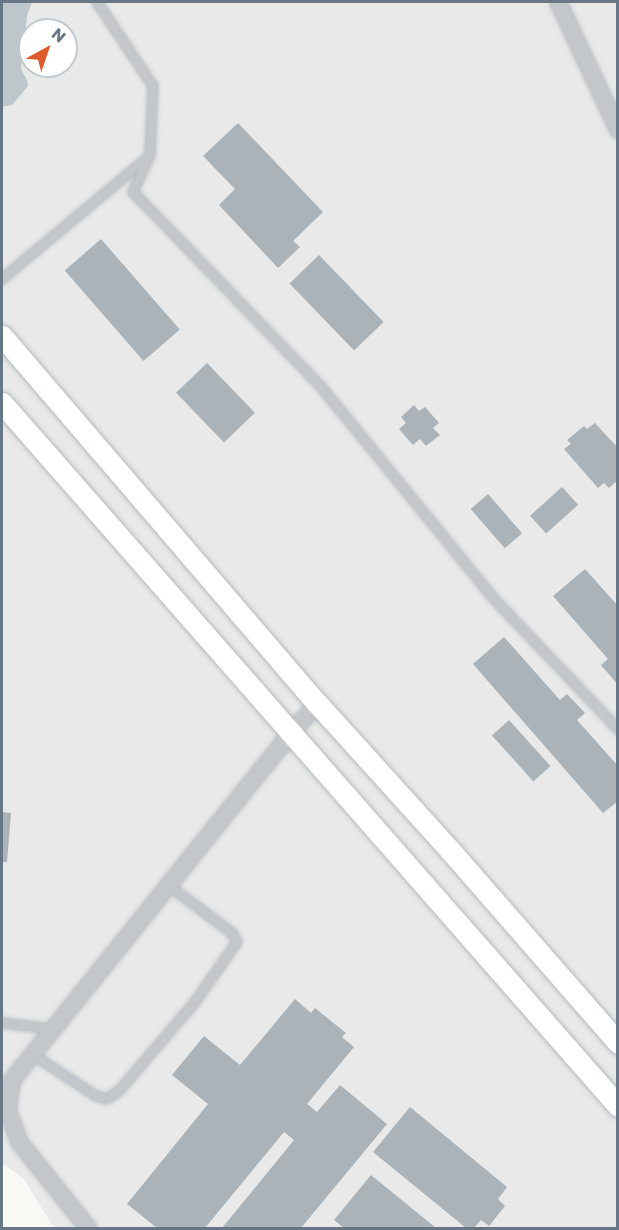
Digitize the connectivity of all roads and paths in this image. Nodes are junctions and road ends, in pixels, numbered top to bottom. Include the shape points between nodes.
1 (97, 2) edge
2 (558, 2) edge
3 (618, 130) edge
4 (150, 155) junction
5 (2, 279) edge
6 (2, 336) edge
7 (2, 403) edge
8 (317, 703) junction
9 (618, 729) edge
10 (292, 731) junction
11 (168, 885) junction
12 (2, 1023) edge
13 (52, 1029) junction
14 (618, 1043) edge
15 (32, 1054) junction
16 (618, 1107) edge
17 (88, 1228) edge

1 - 4 lane via 153,86
2 - 3 street
4 - 5 lane
4 - 9 lane via 132,192 322,388 494,599
6 - 8 main road
7 - 10 main road
8 - 10 street
8 - 14 main road
10 - 11 street
10 - 16 main road via 410,872
11 - 13 street
11 - 15 lane via 232,933 237,942 195,1002 119,1091 107,1099 96,1096
12 - 13 lane
13 - 15 street
15 - 17 street via 12,1079 8,1109 19,1142

